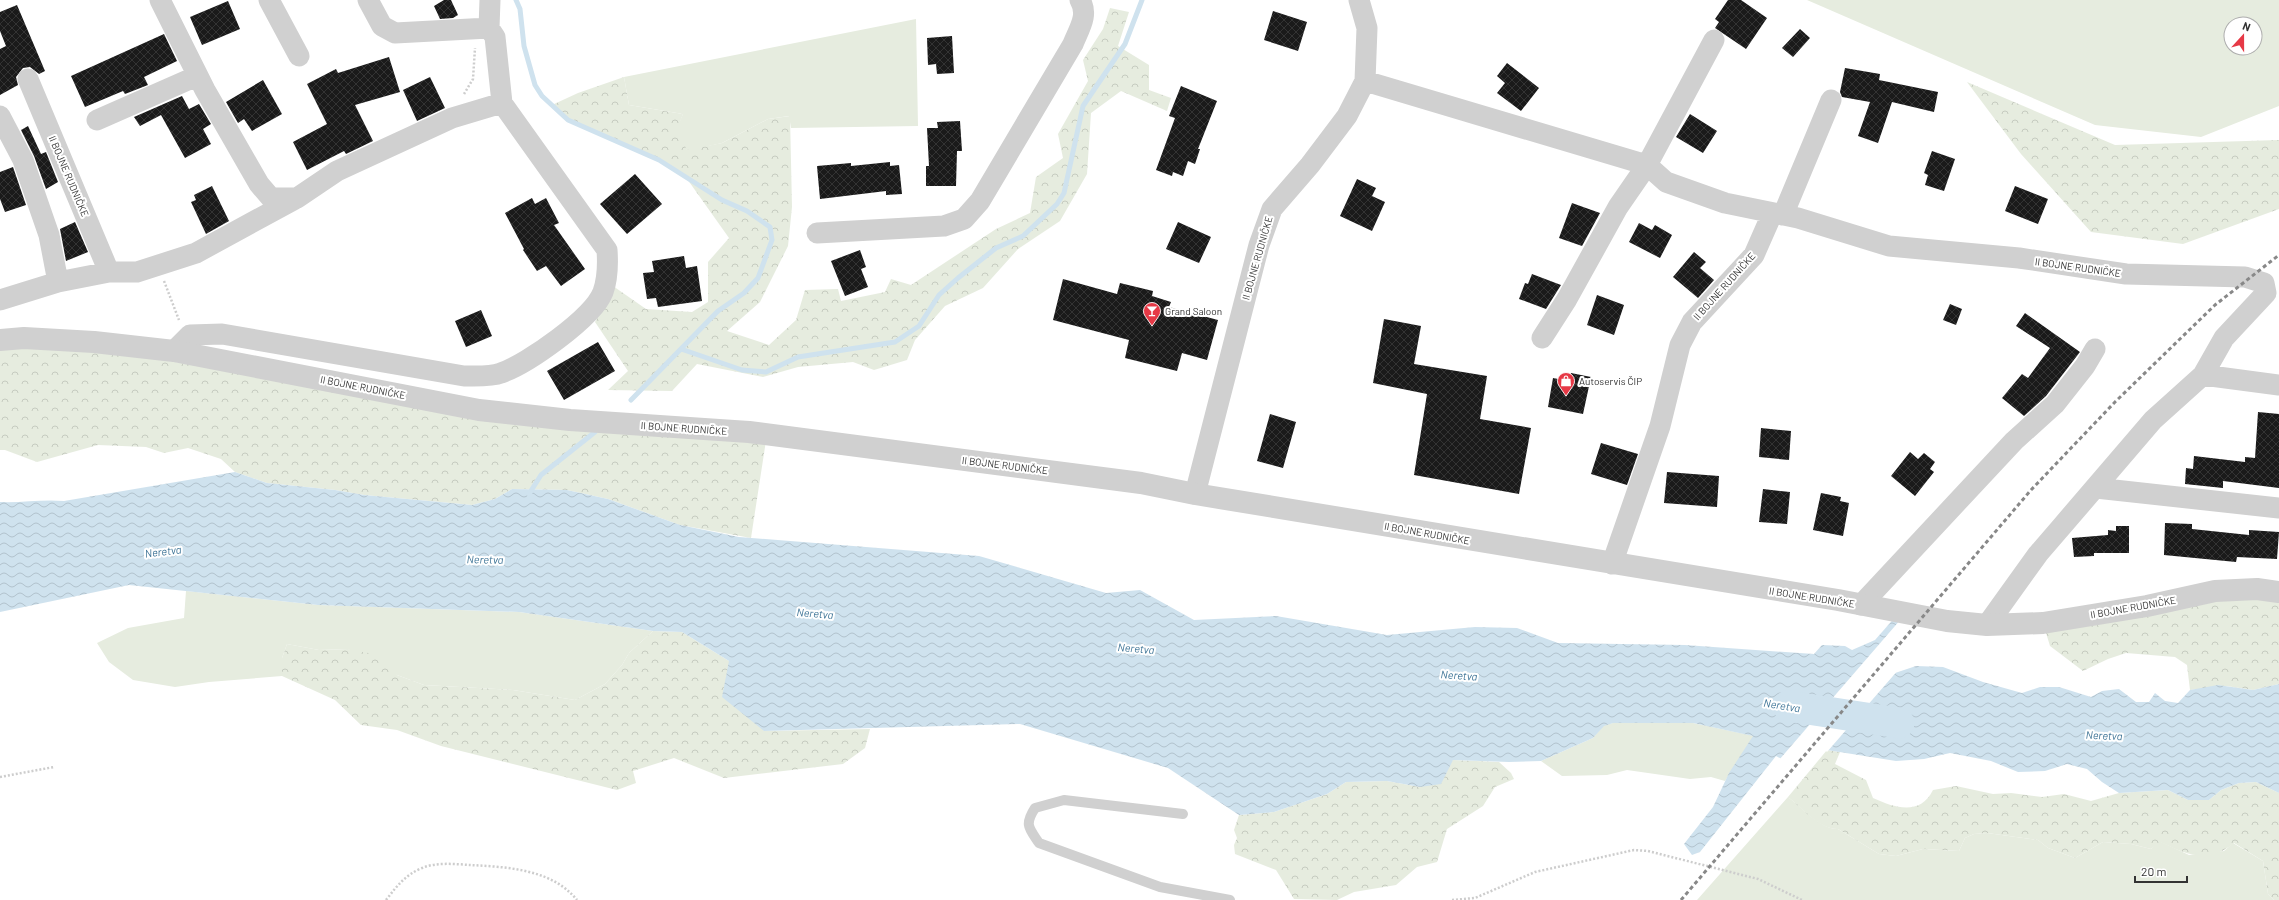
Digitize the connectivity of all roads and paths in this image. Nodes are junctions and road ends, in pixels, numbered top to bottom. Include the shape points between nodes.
1 (160, 0) edge
2 (269, 0) edge
3 (368, 0) edge
4 (490, 0) edge
5 (1080, 0) edge
6 (1359, 0) edge
7 (483, 28) junction
8 (1714, 40) dead end
9 (299, 56) dead end
10 (197, 76) junction
11 (28, 79) dead end
12 (1365, 81) junction
13 (1831, 100) dead end
14 (502, 103) junction
15 (0, 116) edge
16 (452, 118) junction
17 (97, 120) dead end
18 (1647, 165) junction
19 (297, 198) junction
20 (1777, 214) junction
21 (816, 233) dead end
22 (158, 264) junction
23 (110, 272) junction
24 (58, 282) junction
25 (2, 298) edge
26 (190, 336) junction
27 (1542, 338) dead end
28 (0, 340) edge
29 (2095, 349) dead end
30 (174, 351) junction
31 (2203, 375) junction
32 (2279, 385) edge
33 (2096, 488) junction
34 (1195, 494) junction
35 (2279, 508) edge
36 (1612, 564) junction
37 (2279, 592) edge
38 (1861, 605) junction
39 (1987, 625) junction
40 (54, 767) dead end
41 (0, 777) edge
42 (1183, 814) dead end
43 (386, 900) edge
44 (577, 900) edge
45 (1230, 900) edge
46 (1452, 900) edge
47 (1802, 900) edge

1 - 10 street
2 - 9 street
3 - 7 street via 382,26 395,33
4 - 7 street
5 - 21 street via 1085,8 1084,17 1073,44 980,201 964,219 944,226
6 - 12 street, II BOJNE RUDNIČKE via 1367,28
7 - 14 street via 495,37
7 - 16 path via 473,78
8 - 18 street
10 - 17 street
10 - 19 street via 259,184 271,198
11 - 23 street, II BOJNE RUDNIČKE
12 - 18 street
12 - 34 street, II BOJNE RUDNIČKE via 1347,116 1272,209 1259,245
13 - 20 street, II BOJNE RUDNIČKE
14 - 16 street
14 - 26 street via 607,250 608,271 602,293 585,316 531,358 500,374 464,376 222,334
15 - 24 street via 23,160 49,235
16 - 19 street via 337,171
18 - 20 street, II BOJNE RUDNIČKE via 1666,182 1725,203
18 - 27 street via 1618,208
19 - 22 street via 196,253
20 - 31 street, II BOJNE RUDNIČKE via 1889,246 2019,258 2126,274 2245,277 2264,283 2266,293 2224,338
20 - 36 street, II BOJNE RUDNIČKE via 1754,255 1692,322 1680,345 1660,426
22 - 23 street via 137,272
22 - 26 path via 182,326
23 - 24 street
24 - 25 street
26 - 30 street
28 - 30 street, II BOJNE RUDNIČKE via 24,338 94,342
29 - 38 street via 2055,404 2014,441
30 - 34 street, II BOJNE RUDNIČKE via 479,410 570,420 748,432 1141,483
31 - 32 street
31 - 33 street, II BOJNE RUDNIČKE via 2153,420
33 - 35 street
33 - 39 street, II BOJNE RUDNIČKE via 2038,554
34 - 36 street, II BOJNE RUDNIČKE
36 - 38 street, II BOJNE RUDNIČKE
37 - 39 street, II BOJNE RUDNIČKE via 2257,589 2215,591 2147,606 2043,623
38 - 39 street, II BOJNE RUDNIČKE via 1947,621
40 - 41 path
42 - 45 lane via 1064,800 1034,808 1028,819 1028,827 1039,843 1160,887
43 - 44 path via 404,877 423,868 449,864 512,868 545,877 570,891
46 - 47 path via 1475,898 1535,872 1634,850 1648,851 1758,879

